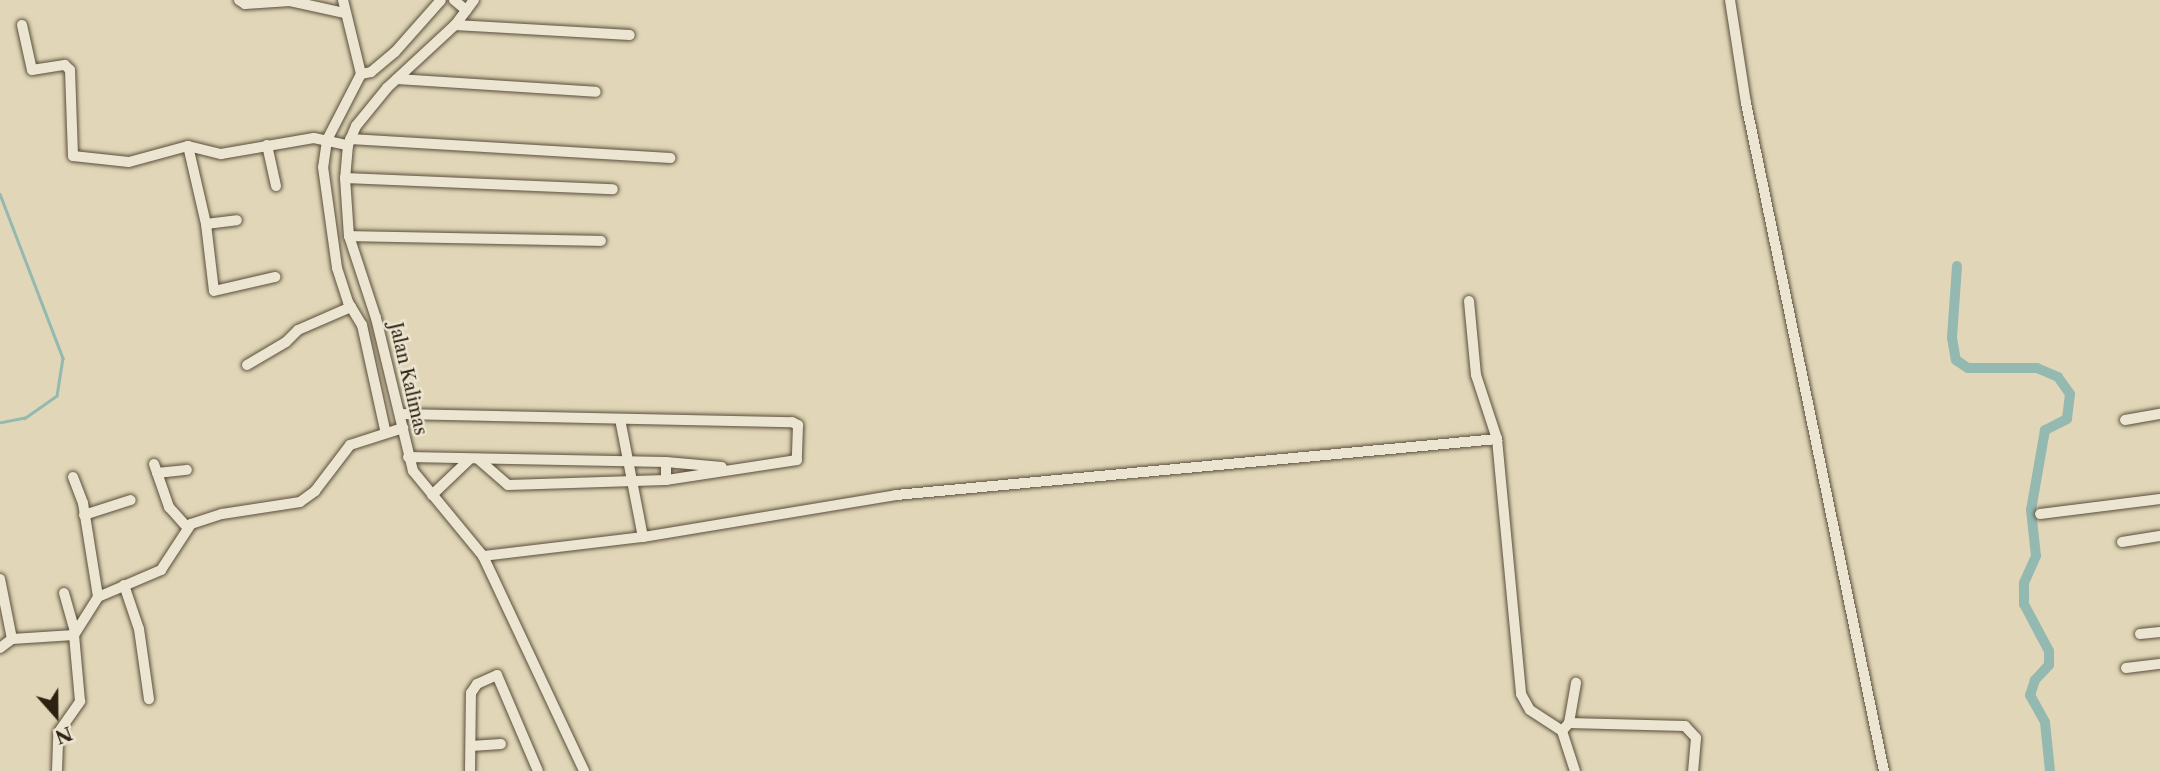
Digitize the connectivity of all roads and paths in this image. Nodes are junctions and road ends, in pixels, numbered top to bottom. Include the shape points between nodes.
1 (239, 0) edge
2 (343, 0) edge
3 (441, 0) edge
4 (474, 0) edge
5 (1730, 0) edge
6 (460, 5) edge
7 (344, 13) junction
8 (22, 25) dead end
9 (455, 25) junction
10 (630, 35) dead end
11 (361, 74) junction
12 (397, 79) junction
13 (596, 92) dead end
14 (340, 142) junction
15 (267, 145) junction
16 (188, 146) junction
17 (670, 158) dead end
18 (345, 178) junction
19 (276, 186) dead end
20 (613, 188) dead end
21 (237, 220) dead end
22 (206, 224) junction
23 (349, 236) junction
24 (601, 241) dead end
25 (275, 277) dead end
26 (1469, 301) dead end
27 (351, 307) junction
28 (247, 365) dead end
29 (400, 414) junction
30 (2160, 414) edge
31 (621, 419) junction
32 (2125, 420) dead end
33 (394, 429) junction
34 (1497, 439) junction
35 (408, 457) junction
36 (474, 459) junction
37 (628, 462) junction
38 (666, 462) junction
39 (739, 469) junction
40 (187, 470) dead end
41 (73, 477) dead end
42 (666, 480) junction
43 (634, 483) junction
44 (432, 495) junction
45 (2160, 499) edge
46 (131, 500) dead end
47 (2040, 514) dead end
48 (84, 515) junction
49 (186, 526) junction
50 (2160, 536) edge
51 (643, 537) junction
52 (2122, 541) dead end
53 (483, 556) junction
54 (0, 579) edge
55 (124, 585) junction
56 (64, 593) dead end
57 (98, 597) junction
58 (2160, 632) edge
59 (74, 634) junction
60 (2140, 634) dead end
61 (12, 639) junction
62 (0, 648) edge
63 (2160, 664) edge
64 (2126, 668) dead end
65 (1576, 683) dead end
66 (149, 699) dead end
67 (1566, 727) junction
68 (501, 744) dead end
69 (471, 746) junction
70 (580, 770) edge
71 (57, 771) edge
72 (471, 771) edge
73 (538, 771) edge
74 (1574, 771) edge
75 (1693, 771) edge
76 (1884, 771) edge

1 - 7 street via 244,4 290,1
2 - 7 street
3 - 11 street via 395,52 371,72
4 - 6 street, Jalan Kalimas
5 - 76 street via 1746,103
6 - 9 street, Jalan Kalimas
7 - 11 street
8 - 16 street via 32,70 65,65 70,70 73,156 129,162
9 - 10 street
9 - 12 street, Jalan Kalimas
11 - 14 street
12 - 13 street
12 - 14 street, Jalan Kalimas
14 - 15 street
14 - 17 street
14 - 18 street, Jalan Kalimas
14 - 27 street via 323,167 332,241
15 - 16 street via 221,154
15 - 19 street
16 - 22 street
18 - 20 street
18 - 23 street, Jalan Kalimas
21 - 22 street
22 - 25 street via 214,291
23 - 24 street
23 - 29 street, Jalan Kalimas
26 - 34 street via 1476,375
27 - 28 street via 298,330
27 - 33 street via 362,325
29 - 31 street
29 - 33 street, Jalan Kalimas
30 - 32 street
31 - 37 street
31 - 39 street via 798,425 797,460
33 - 35 street, Jalan Kalimas
33 - 49 street via 345,449 310,497
34 - 51 street via 896,495
34 - 67 street via 1519,686 1528,708
35 - 36 street
35 - 44 street, Jalan Kalimas
36 - 37 street
36 - 43 street via 508,485
36 - 44 street
37 - 38 street
37 - 43 street
38 - 39 street
38 - 42 street
39 - 42 street
40 - 49 street via 155,469 169,507
41 - 48 street
42 - 43 street
43 - 51 street
44 - 53 street, Jalan Kalimas
45 - 47 street
46 - 48 street
48 - 57 street
49 - 55 street via 161,570
50 - 52 street
51 - 53 street
53 - 70 street, Jalan Kalimas
54 - 61 street
55 - 57 street
55 - 66 street via 139,629
56 - 59 street
57 - 59 street
58 - 60 street
59 - 61 street
59 - 71 street via 80,701 58,733
61 - 62 street
63 - 64 street
65 - 67 street
67 - 74 street
67 - 75 street via 1685,726 1696,738
68 - 69 street
69 - 72 street
69 - 73 street via 473,688 500,676

